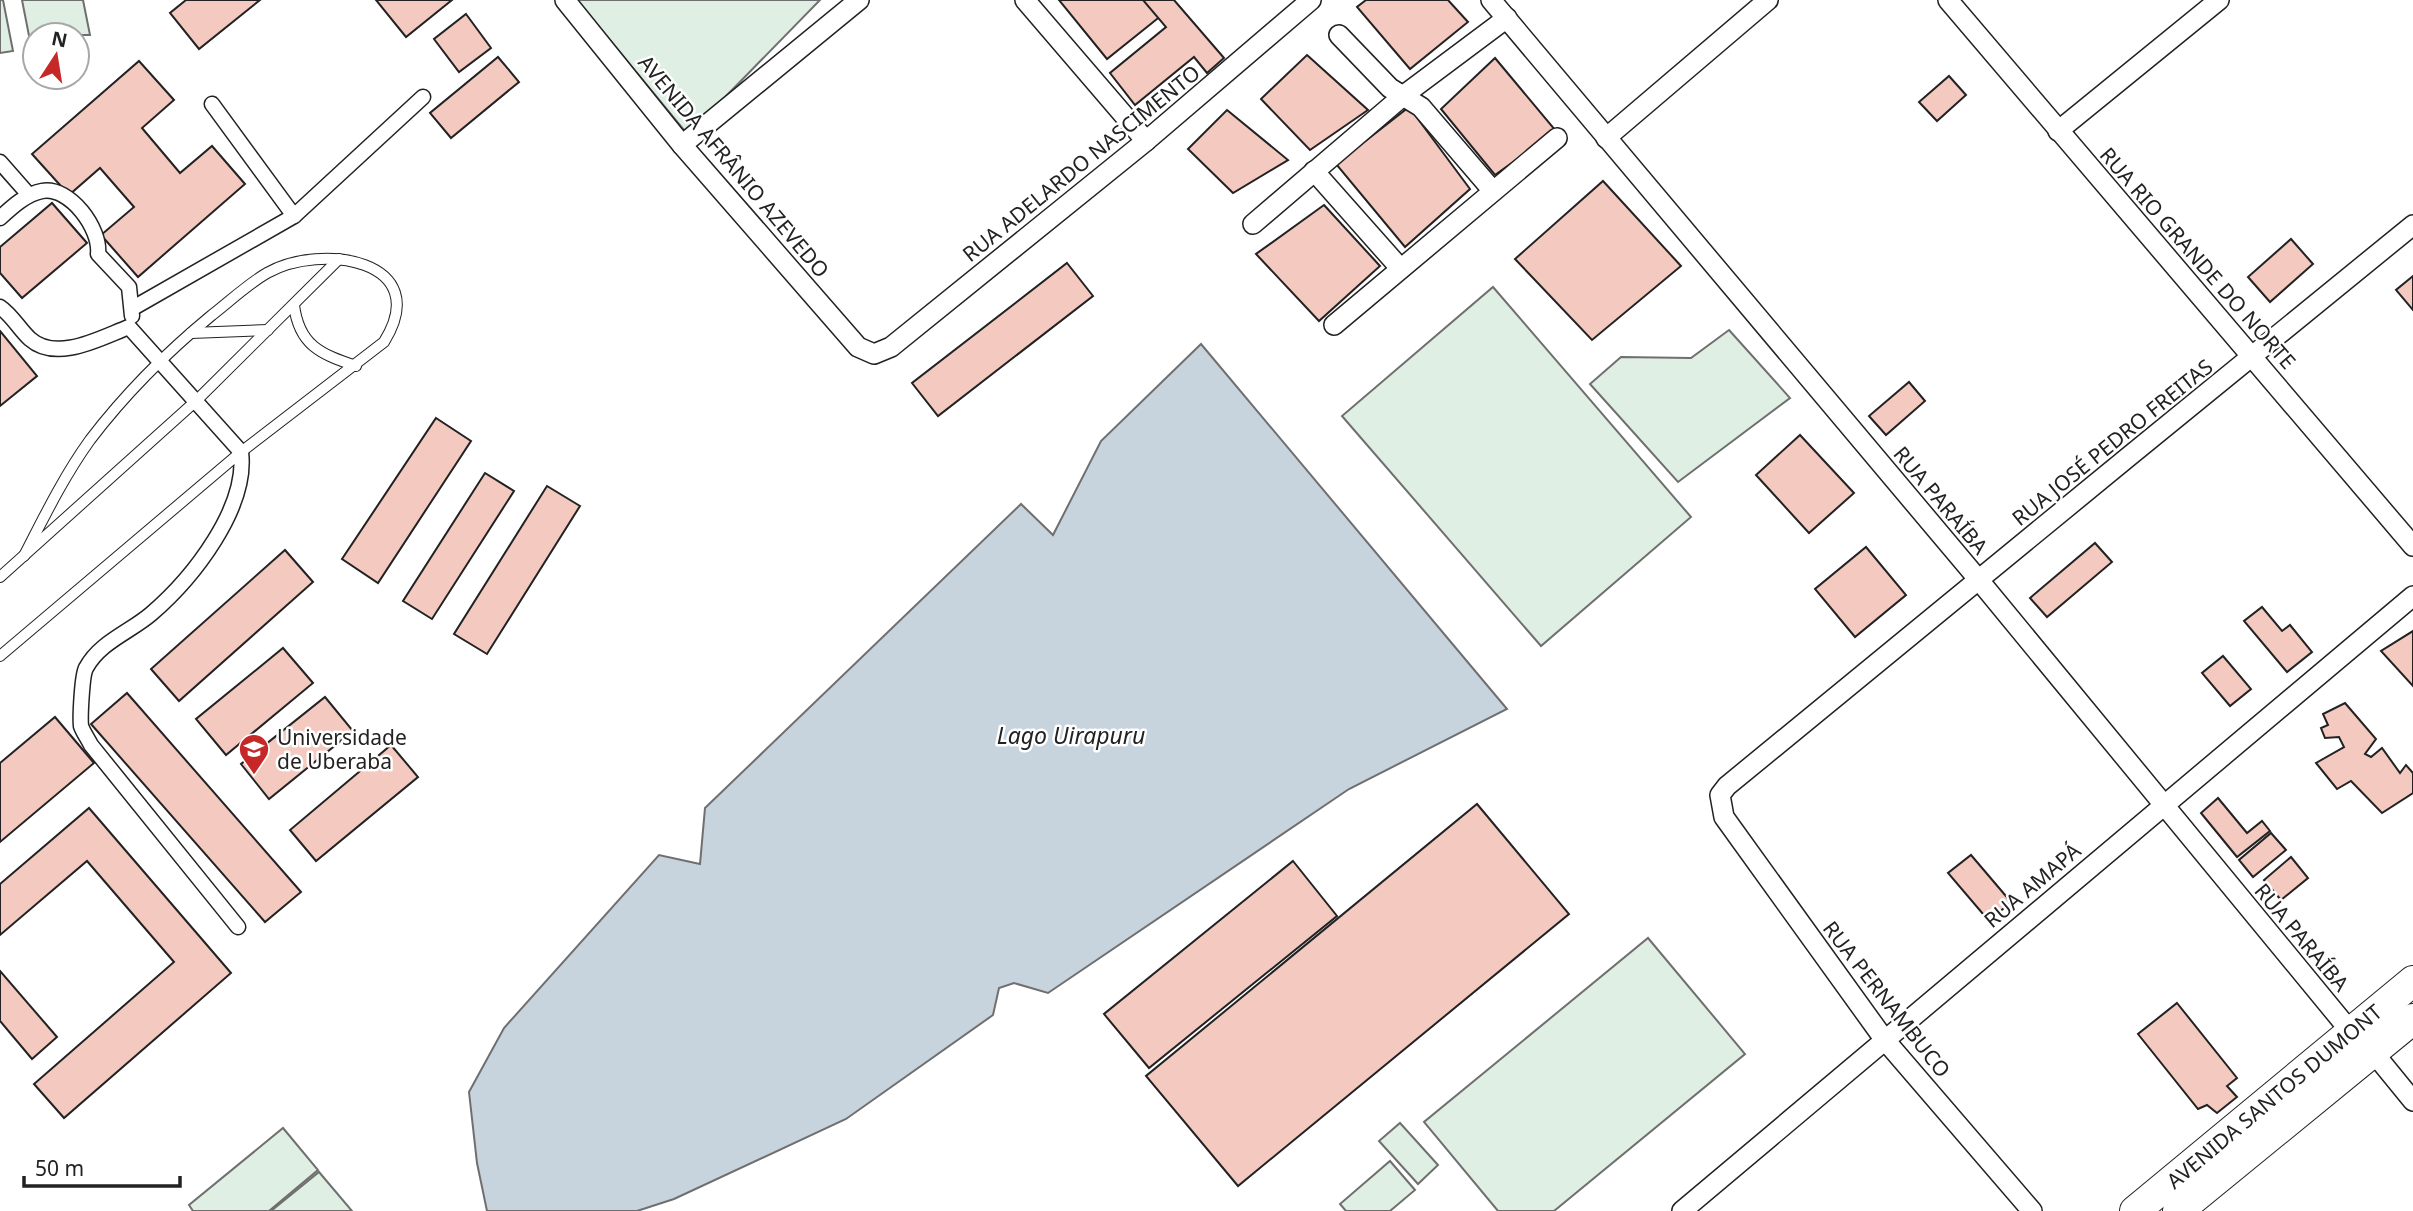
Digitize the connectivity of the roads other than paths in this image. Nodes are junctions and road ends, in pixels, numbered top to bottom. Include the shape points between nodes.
1 (565, 0) edge
2 (859, 0) edge
3 (1025, 0) edge
4 (1311, 0) edge
5 (1491, 0) edge
6 (1768, 0) edge
7 (1948, 0) edge
8 (2218, 0) edge
9 (1507, 18) junction
10 (1339, 35) dead end
11 (1404, 95) junction
12 (423, 97) dead end
13 (212, 104) dead end
14 (2058, 131) junction
15 (1557, 138) dead end
16 (1606, 138) junction
17 (1146, 141) junction
18 (682, 145) junction
19 (0, 162) edge
20 (1314, 172) junction
21 (1493, 191) junction
22 (29, 195) junction
23 (294, 216) junction
24 (0, 218) edge
25 (1253, 224) dead end
26 (2413, 225) edge
27 (339, 259) junction
28 (1399, 268) junction
29 (294, 305) junction
30 (0, 307) edge
31 (133, 308) junction
32 (1334, 325) dead end
33 (129, 327) junction
34 (268, 330) junction
35 (191, 333) junction
36 (874, 354) joint
37 (2253, 356) junction
38 (161, 360) junction
39 (356, 366) junction
40 (197, 400) junction
41 (240, 452) junction
42 (2413, 546) edge
43 (24, 556) junction
44 (0, 577) edge
45 (1978, 579) junction
46 (2413, 596) edge
47 (4, 649) edge
48 (0, 656) edge
49 (2164, 805) junction
50 (1720, 806) joint
51 (239, 927) dead end
52 (2413, 981) edge
53 (2413, 1019) edge
54 (1884, 1038) junction
55 (2362, 1042) junction
56 (2413, 1101) edge
57 (1682, 1211) edge
58 (2032, 1211) edge
59 (2135, 1211) edge
60 (2178, 1211) edge

1 - 18 street, AVENIDA AFRÂNIO AZEVEDO
2 - 18 street
3 - 17 street
4 - 17 street, RUA ADELARDO NASCIMENTO
5 - 9 street, RUA PARAÍBA
6 - 16 street
7 - 14 street, RUA RIO GRANDE DO NORTE
8 - 14 street
9 - 11 street
9 - 16 street, RUA PARAÍBA
10 - 11 street via 1377,76
11 - 20 street
11 - 21 street via 1436,122
12 - 23 street
13 - 23 street
14 - 37 street, RUA RIO GRANDE DO NORTE
15 - 21 street
16 - 45 street, RUA PARAÍBA
17 - 36 street, RUA ADELARDO NASCIMENTO via 891,347
18 - 36 street, AVENIDA AFRÂNIO AZEVEDO via 858,347
19 - 22 street
20 - 25 street
20 - 28 street
21 - 28 street
22 - 24 street
22 - 31 street via 45,190 65,196 89,222 99,241 97,254 129,287
23 - 31 street
26 - 37 street, RUA JOSÉ PEDRO FREITAS
27 - 29 lane
27 - 35 lane via 299,262 266,273
27 - 39 lane via 376,269 389,279 396,295 394,327
28 - 32 street
29 - 34 lane
29 - 39 lane via 302,334 314,347
30 - 33 street via 32,341 51,348 78,346
31 - 33 street
33 - 38 street
34 - 35 lane
34 - 40 lane
35 - 38 lane
37 - 42 street, RUA RIO GRANDE DO NORTE
37 - 45 street, RUA JOSÉ PEDRO FREITAS
38 - 40 street
38 - 43 lane via 89,442
39 - 41 lane
40 - 41 street
40 - 43 lane
41 - 47 lane
41 - 51 street via 243,469 238,496 211,545 151,614 97,653 84,670 81,725 90,745
43 - 44 lane
45 - 49 street, RUA PARAÍBA
45 - 50 street, RUA JOSÉ PEDRO FREITAS via 1727,786 1720,795
46 - 49 street, RUA AMAPÁ
47 - 48 lane
49 - 54 street, RUA AMAPÁ
49 - 55 street, RUA PARAÍBA
50 - 54 street, RUA PERNAMBUCO
52 - 55 main road, AVENIDA SANTOS DUMONT
53 - 55 main road, AVENIDA SANTOS DUMONT
54 - 57 street, RUA AMAPÁ
54 - 58 street, RUA PERNAMBUCO
55 - 56 street, RUA PARAÍBA
55 - 59 main road, AVENIDA SANTOS DUMONT
55 - 60 main road, AVENIDA SANTOS DUMONT

